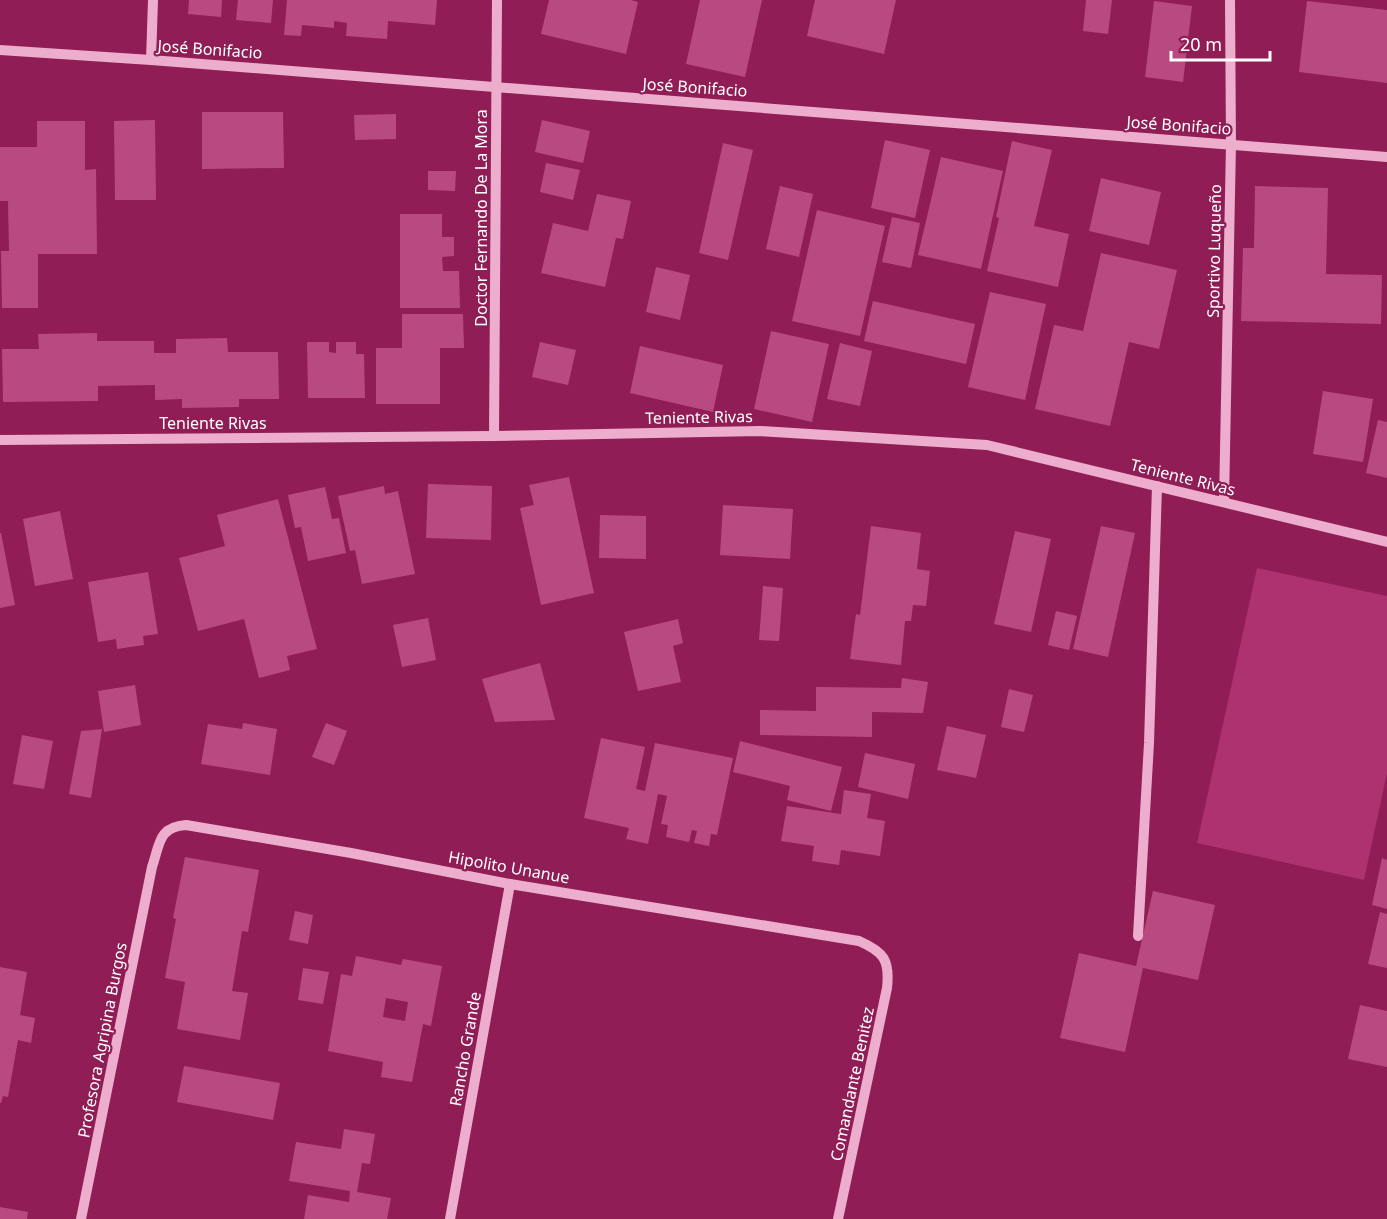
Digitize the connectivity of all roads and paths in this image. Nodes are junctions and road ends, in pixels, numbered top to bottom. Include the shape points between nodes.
1 (153, 0) edge
2 (497, 0) edge
3 (1230, 0) edge
4 (0, 50) edge
5 (151, 60) junction
6 (497, 86) junction
7 (1231, 144) junction
8 (1387, 157) edge
9 (494, 436) junction
10 (0, 440) edge
11 (1157, 486) junction
12 (1224, 502) junction
13 (1387, 542) edge
14 (152, 867) joint
15 (510, 884) junction
16 (1138, 936) dead end
17 (883, 955) joint
18 (81, 1219) edge
19 (450, 1219) edge
20 (838, 1219) edge

1 - 5 street
2 - 6 street, Doctor Fernando De La Mora
3 - 7 street, Sportivo Luqueño
4 - 5 street, José Bonifacio
5 - 6 street, José Bonifacio
6 - 7 street, José Bonifacio
6 - 9 street, Doctor Fernando De La Mora
7 - 8 street, José Bonifacio
7 - 12 street, Sportivo Luqueño
9 - 10 street, Teniente Rivas
9 - 11 street, Teniente Rivas via 760,431 987,445
11 - 12 street, Teniente Rivas
11 - 16 street
12 - 13 street, Teniente Rivas
14 - 15 street, Hipolito Unanue via 164,832 186,825
14 - 18 street, Profesora Agripina Burgos
15 - 17 street, Hipolito Unanue via 859,941
15 - 19 street, Rancho Grande
17 - 20 street, Comandante Benitez via 889,972 887,988

